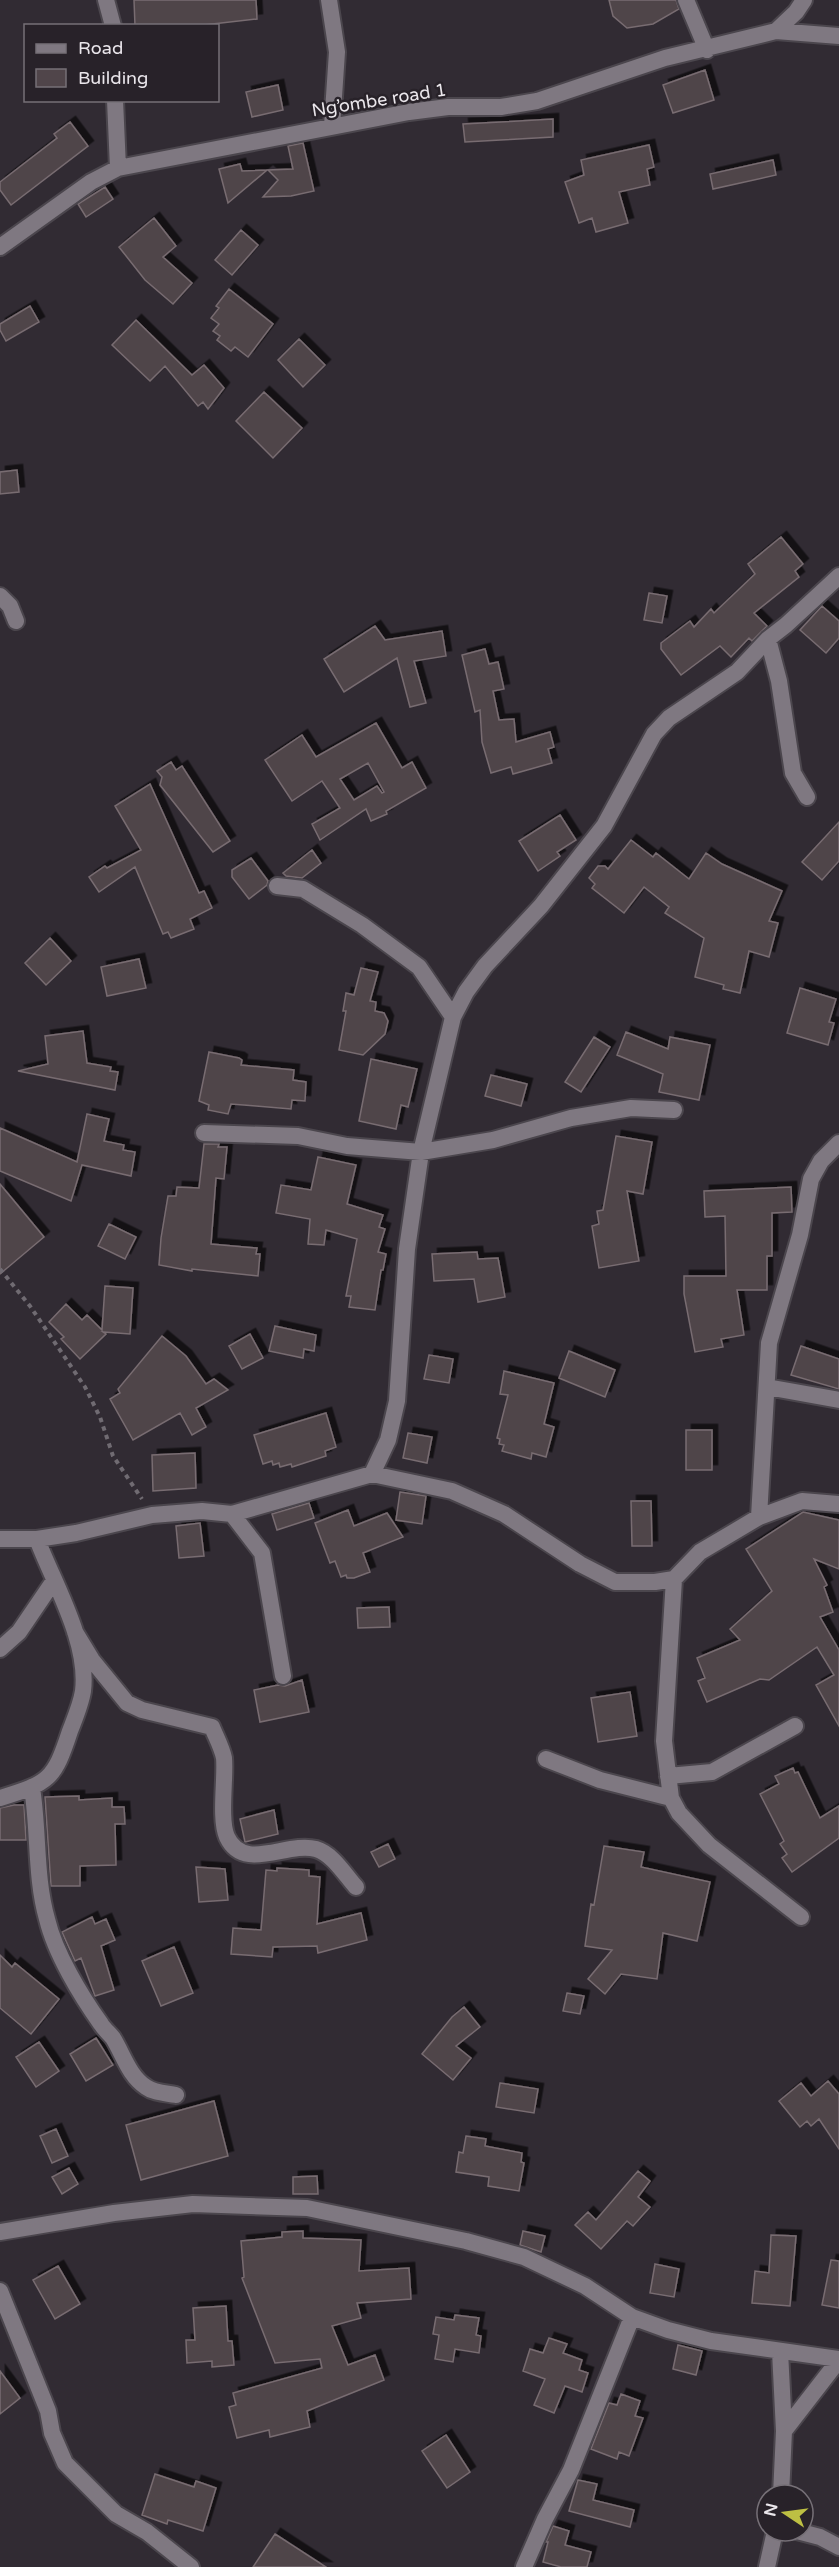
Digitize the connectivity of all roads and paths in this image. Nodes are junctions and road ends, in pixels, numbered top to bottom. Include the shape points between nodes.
1 (106, 0) edge
2 (329, 0) edge
3 (686, 0) edge
4 (804, 0) edge
5 (112, 24) edge
6 (776, 31) junction
7 (839, 36) edge
8 (707, 50) junction
9 (114, 102) edge
10 (332, 126) junction
11 (118, 168) junction
12 (0, 247) edge
13 (839, 576) edge
14 (0, 596) edge
15 (16, 621) dead end
16 (768, 639) junction
17 (807, 797) dead end
18 (277, 886) dead end
19 (453, 1017) junction
20 (674, 1110) dead end
21 (204, 1133) dead end
22 (839, 1143) edge
23 (421, 1152) junction
24 (0, 1269) edge
25 (767, 1387) junction
26 (839, 1400) edge
27 (372, 1474) junction
28 (839, 1504) edge
29 (232, 1514) junction
30 (152, 1515) junction
31 (759, 1517) junction
32 (0, 1539) edge
33 (37, 1539) junction
34 (674, 1579) junction
35 (53, 1582) junction
36 (75, 1632) junction
37 (0, 1649) edge
38 (283, 1676) dead end
39 (795, 1726) dead end
40 (546, 1759) dead end
41 (668, 1776) junction
42 (32, 1788) junction
43 (0, 1798) edge
44 (671, 1798) junction
45 (356, 1887) dead end
46 (801, 1917) dead end
47 (176, 2095) dead end
48 (0, 2232) edge
49 (0, 2291) edge
50 (632, 2317) junction
51 (780, 2351) junction
52 (839, 2359) edge
53 (784, 2431) junction
54 (782, 2483) edge
55 (815, 2536) edge
56 (772, 2543) edge
57 (839, 2547) edge
58 (191, 2567) edge
59 (525, 2567) edge
60 (767, 2567) edge

1 - 5 street
2 - 10 street via 337,52
3 - 8 street
4 - 6 street, Ng’ombe road 1
6 - 7 street
6 - 8 street, Ng’ombe road 1
8 - 10 street, Ng’ombe road 1 via 665,58 537,101 501,107 448,107
9 - 11 street
10 - 11 street, Ng’ombe road 1
11 - 12 street, Ng’ombe road 1 via 91,182
13 - 16 street
14 - 15 street via 10,606
16 - 17 street via 786,718 788,749 794,773
16 - 19 street via 737,672 669,718 654,734 604,826 541,906 484,966
18 - 19 street via 303,889 381,939 419,968
19 - 23 street
20 - 23 street via 631,1108 571,1118 493,1140
21 - 23 street via 298,1136 347,1146
22 - 25 street via 821,1161 811,1179 800,1235 769,1343
23 - 27 street via 406,1248 397,1401 388,1440
24 - 30 path via 85,1387 113,1456
25 - 26 street
25 - 31 street
27 - 29 street
27 - 34 street via 452,1491 504,1514 615,1582
28 - 31 street via 802,1501
29 - 30 street via 202,1511
29 - 38 street via 262,1553
30 - 33 street
31 - 34 street via 700,1552
32 - 33 street
33 - 35 street
34 - 41 street via 664,1741
35 - 36 street
35 - 37 street via 19,1632
36 - 42 street via 84,1671 83,1693 53,1773
36 - 45 street via 127,1703 212,1727 224,1757 226,1835 236,1849 248,1856 302,1847 318,1850 333,1860
39 - 41 street via 712,1772
40 - 44 street via 600,1780
41 - 44 street
42 - 43 street
42 - 47 street via 40,1881 54,1941 129,2069 145,2087
44 - 46 street via 678,1813 709,1845
48 - 50 street via 193,2204 307,2208 524,2257 585,2286
49 - 58 street via 65,2463 116,2514 147,2532
50 - 51 street via 711,2341
50 - 59 street via 571,2470
51 - 52 street
51 - 53 street
52 - 53 street
53 - 54 street
55 - 57 street
56 - 60 street

